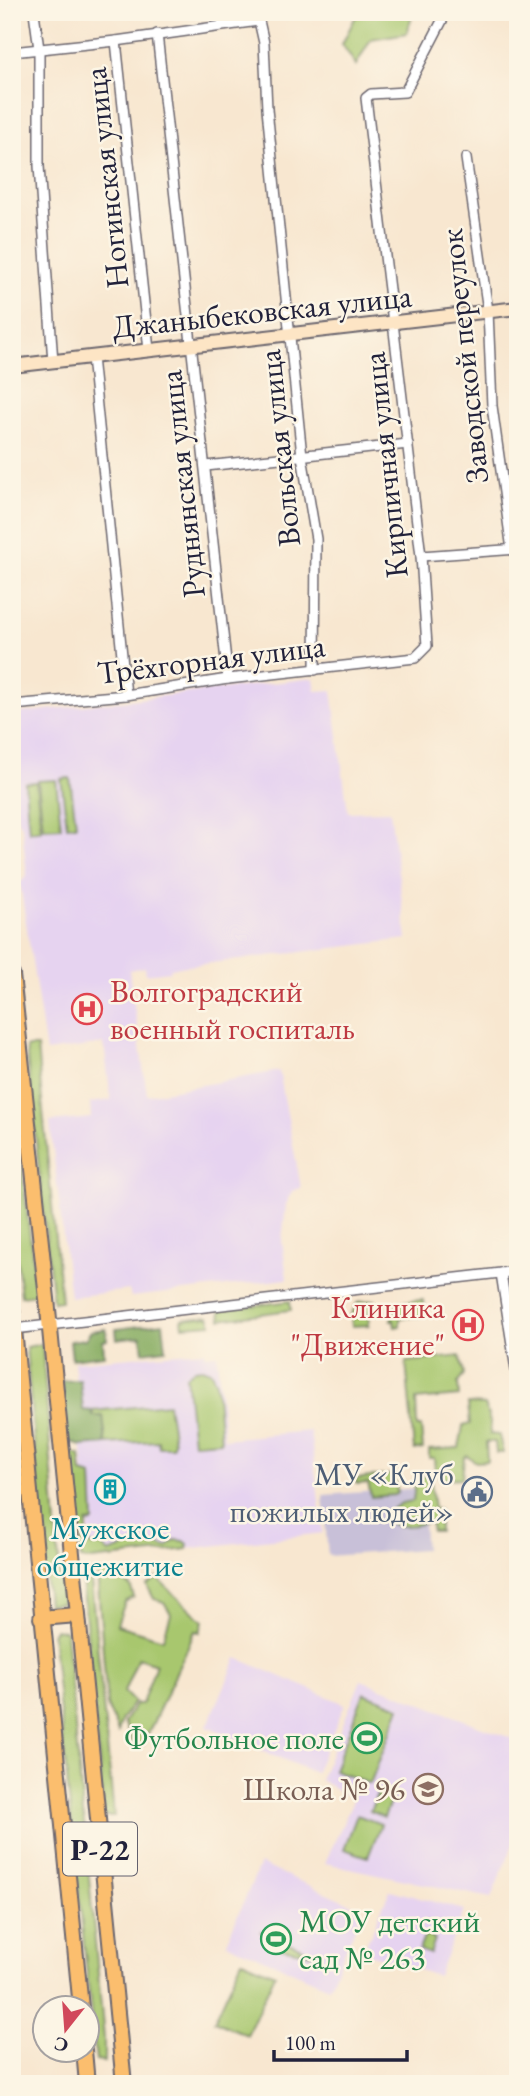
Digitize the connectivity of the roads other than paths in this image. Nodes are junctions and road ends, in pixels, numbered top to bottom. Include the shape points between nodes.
1 (34, 12) edge
2 (445, 15) dead end
3 (257, 17) edge
4 (157, 34) junction
5 (116, 41) junction
6 (39, 50) junction
7 (12, 52) edge
8 (466, 158) dead end
9 (518, 308) edge
10 (488, 311) junction
11 (394, 324) junction
12 (291, 335) junction
13 (192, 345) junction
14 (149, 350) junction
15 (92, 357) junction
16 (53, 362) junction
17 (12, 366) edge
18 (408, 444) junction
19 (302, 456) junction
20 (206, 466) junction
21 (515, 550) edge
22 (421, 556) junction
23 (415, 658) joint
24 (315, 670) junction
25 (228, 679) junction
26 (125, 695) junction
27 (12, 705) edge
28 (12, 975) edge
29 (30, 1139) junction
30 (12, 1144) edge
31 (518, 1271) edge
32 (500, 1273) junction
33 (12, 1309) edge
34 (50, 1326) junction
35 (14, 1329) junction
36 (518, 1383) edge
37 (77, 1615) junction
38 (41, 1618) junction
39 (79, 1994) edge
40 (85, 2064) edge
41 (87, 2084) edge
42 (124, 2084) edge

1 - 6 street
2 - 11 street, Кирпичная улица via 405,92 366,97
3 - 4 street
3 - 12 street, Вольская улица via 264,43
4 - 5 street
4 - 13 street, Руднянская улица
5 - 6 street
5 - 14 street, Ногинская улица
6 - 7 street
6 - 16 street via 39,166
8 - 10 street, Заводской переулок
9 - 10 main road, Джаныбековская улица
10 - 11 main road, Джаныбековская улица
10 - 21 street, Заводской переулок via 492,406
11 - 12 main road, Джаныбековская улица
11 - 18 street, Кирпичная улица
12 - 13 main road, Джаныбековская улица
12 - 19 street, Вольская улица
13 - 14 main road, Джаныбековская улица
13 - 20 street, Руднянская улица
14 - 15 main road, Джаныбековская улица
15 - 16 main road, Джаныбековская улица
15 - 26 street
16 - 17 main road, Джаныбековская улица
18 - 19 street
18 - 22 street, Кирпичная улица
19 - 20 street
19 - 24 street, Вольская улица via 316,539
20 - 25 street, Руднянская улица
21 - 22 street
22 - 23 street, Кирпичная улица via 427,646
23 - 24 street, Трёхгорная улица
24 - 25 street, Трёхгорная улица
25 - 26 street, Трёхгорная улица
26 - 27 street, Трёхгорная улица
28 - 29 highway, Р-22
29 - 30 main road
29 - 34 highway, Р-22
31 - 32 street
32 - 34 street
32 - 36 street
33 - 35 highway, Р-22
34 - 35 street
34 - 37 highway, Р-22
35 - 38 highway, Р-22
37 - 38 highway
37 - 42 highway, Р-22
38 - 39 highway, Р-22
40 - 41 highway

